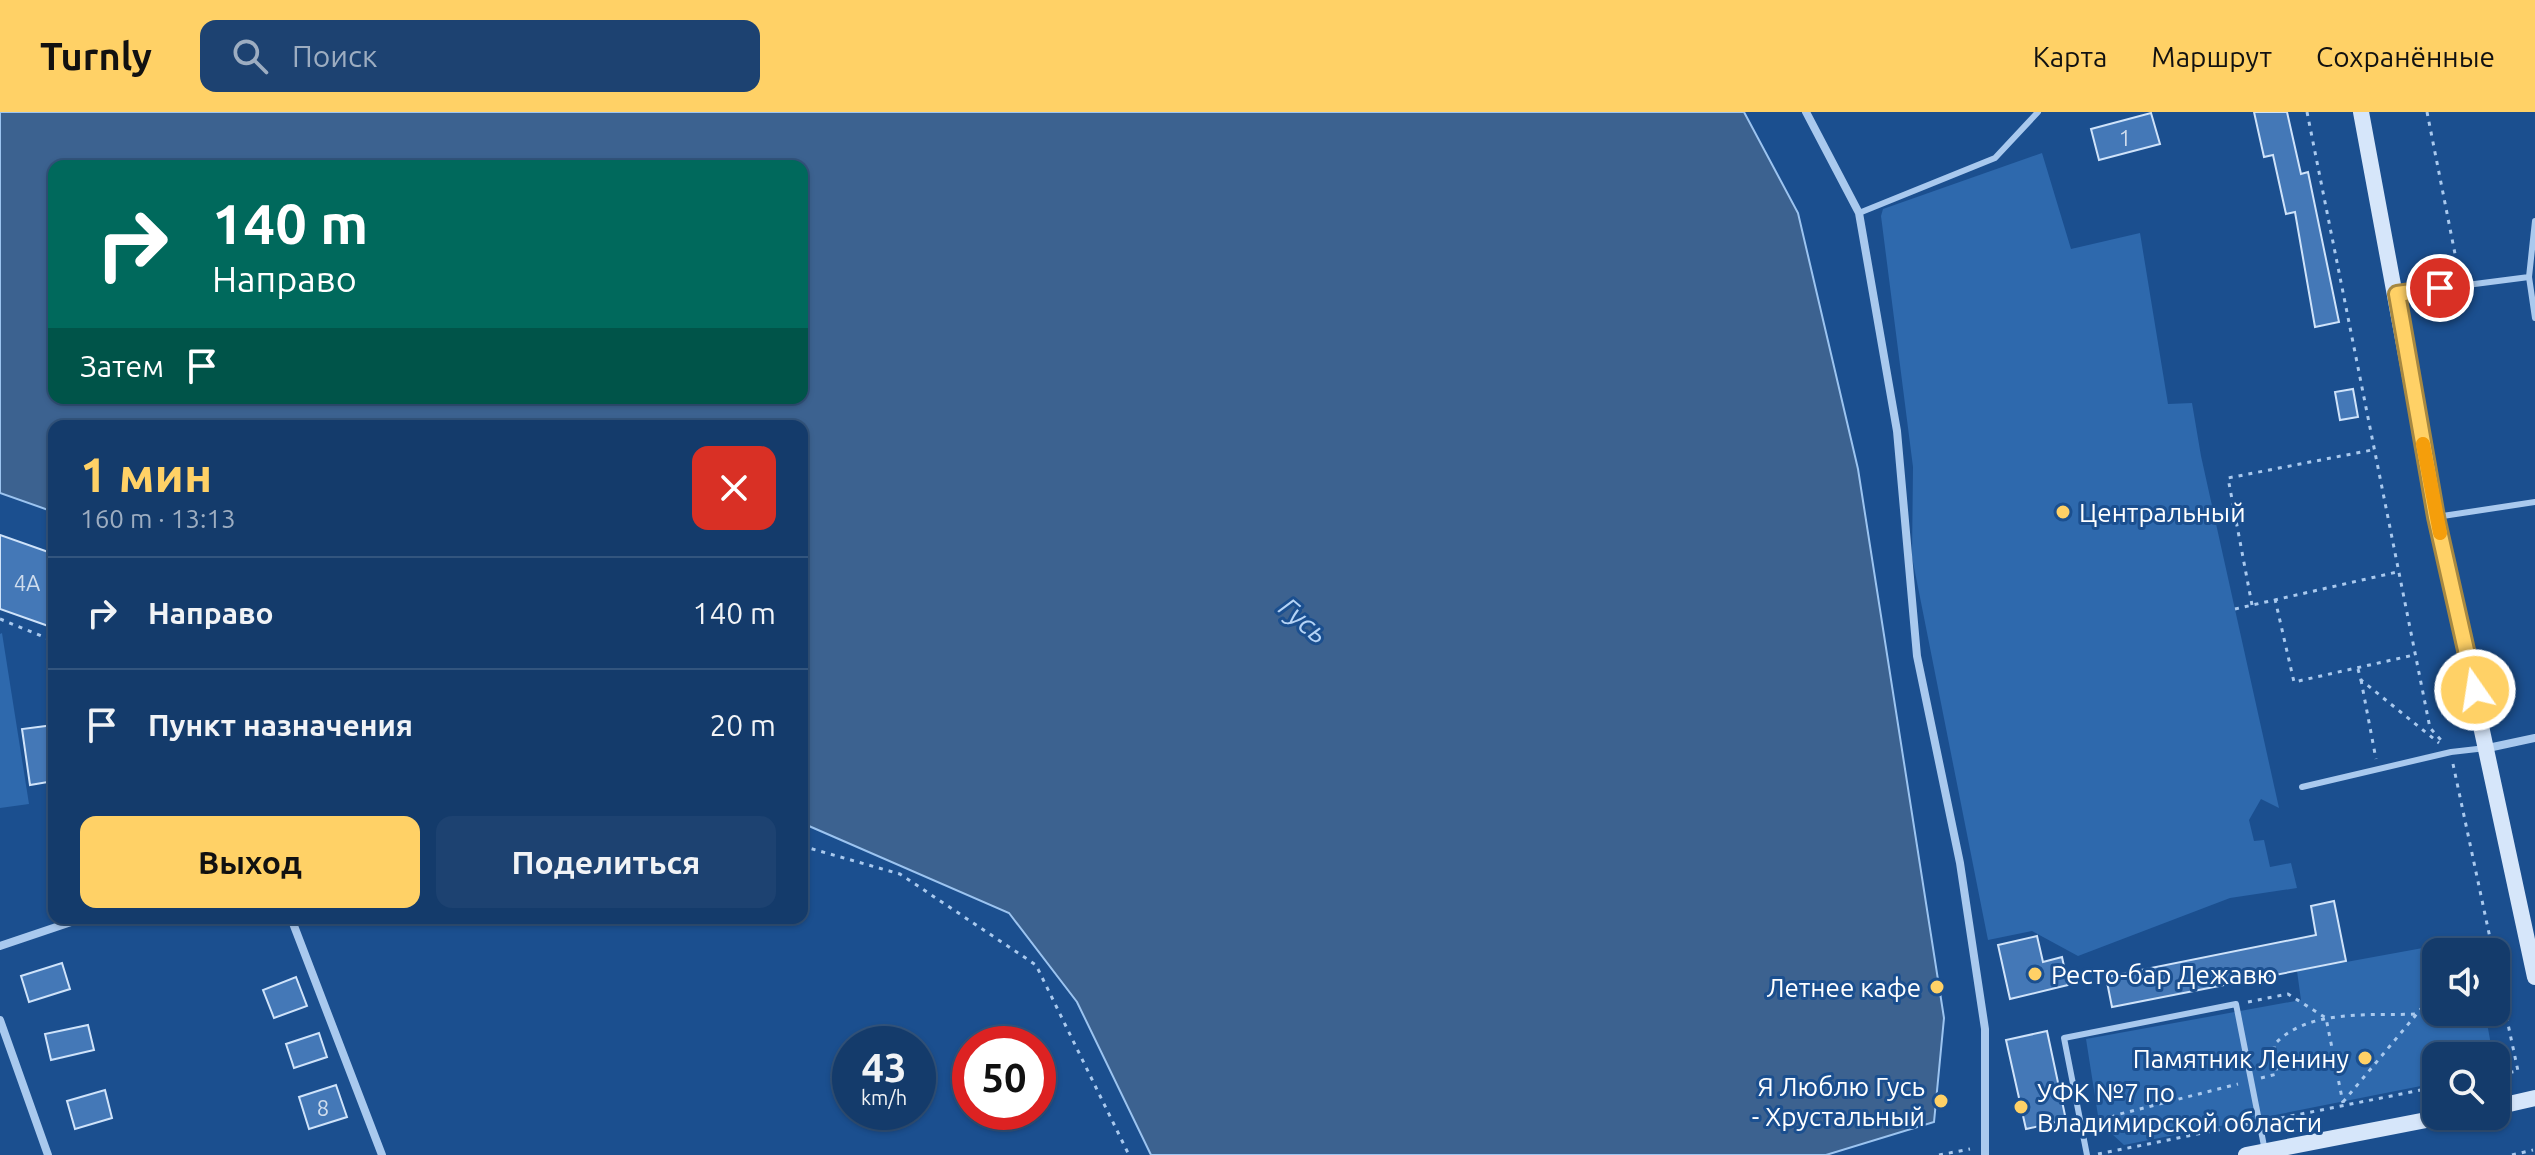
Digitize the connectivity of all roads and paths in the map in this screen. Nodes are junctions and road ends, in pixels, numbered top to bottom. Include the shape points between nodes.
1 (1806, 112) edge
2 (2038, 112) edge
3 (2307, 112) edge
4 (2361, 112) edge
5 (2427, 112) edge
6 (1859, 213) junction
7 (2535, 221) edge
8 (2529, 277) junction
9 (2462, 286) junction
10 (2397, 294) junction
11 (2535, 318) edge
12 (2372, 450) junction
13 (2535, 502) edge
14 (2436, 517) junction
15 (2397, 572) junction
16 (2275, 599) junction
17 (2252, 605) junction
18 (2235, 609) dead end
19 (0, 619) edge
20 (48, 639) edge
21 (2415, 655) junction
22 (2358, 669) junction
23 (2361, 680) junction
24 (2535, 738) edge
25 (2488, 748) junction
26 (2451, 752) junction
27 (2378, 769) junction
28 (2302, 787) dead end
29 (808, 848) edge
30 (65, 924) edge
31 (293, 924) edge
32 (2490, 938) edge
33 (0, 946) edge
34 (2535, 977) edge
35 (2236, 1004) junction
36 (2422, 1009) edge
37 (2418, 1014) junction
38 (2326, 1018) junction
39 (0, 1020) edge
40 (2508, 1026) edge
41 (2510, 1072) edge
42 (2264, 1077) dead end
43 (2251, 1080) junction
44 (2535, 1098) edge
45 (2510, 1104) edge
46 (2422, 1121) edge
47 (2082, 1132) junction
48 (1985, 1150) edge
49 (2533, 1150) dead end
50 (2265, 1151) junction
51 (48, 1155) edge
52 (382, 1155) edge
53 (1129, 1155) edge
54 (1939, 1155) edge
55 (2087, 1155) edge
56 (2246, 1155) edge
57 (2512, 1155) edge

1 - 6 street
2 - 6 lane via 1995,158
3 - 12 path
4 - 10 main road
5 - 9 path
6 - 48 street via 1897,431 1917,656 1960,863 1985,1029
7 - 8 lane
8 - 9 lane
8 - 11 lane
9 - 10 lane
10 - 14 main road
12 - 15 path
12 - 17 path via 2228,478
13 - 14 lane
14 - 25 main road
15 - 16 path
15 - 21 path
16 - 17 path
16 - 22 path via 2294,682
17 - 18 path
19 - 20 path
21 - 22 path
21 - 26 path via 2430,728
22 - 23 path
23 - 26 path
23 - 27 path
24 - 25 street
25 - 26 lane
25 - 34 main road
26 - 27 lane
26 - 32 path
27 - 28 lane
29 - 53 path via 900,874 1036,965
30 - 33 street
31 - 52 street
35 - 38 path via 2288,994
35 - 43 lane
35 - 47 lane via 2064,1038
36 - 37 path
37 - 38 path
37 - 38 path via 2342,1104
38 - 42 path via 2285,1032 2274,1045 2277,1074
39 - 51 street
40 - 41 path via 2518,1071
43 - 47 path via 2116,1115
43 - 50 lane
44 - 45 main road
46 - 50 main road
47 - 55 lane
48 - 54 path
49 - 57 path
50 - 56 main road

